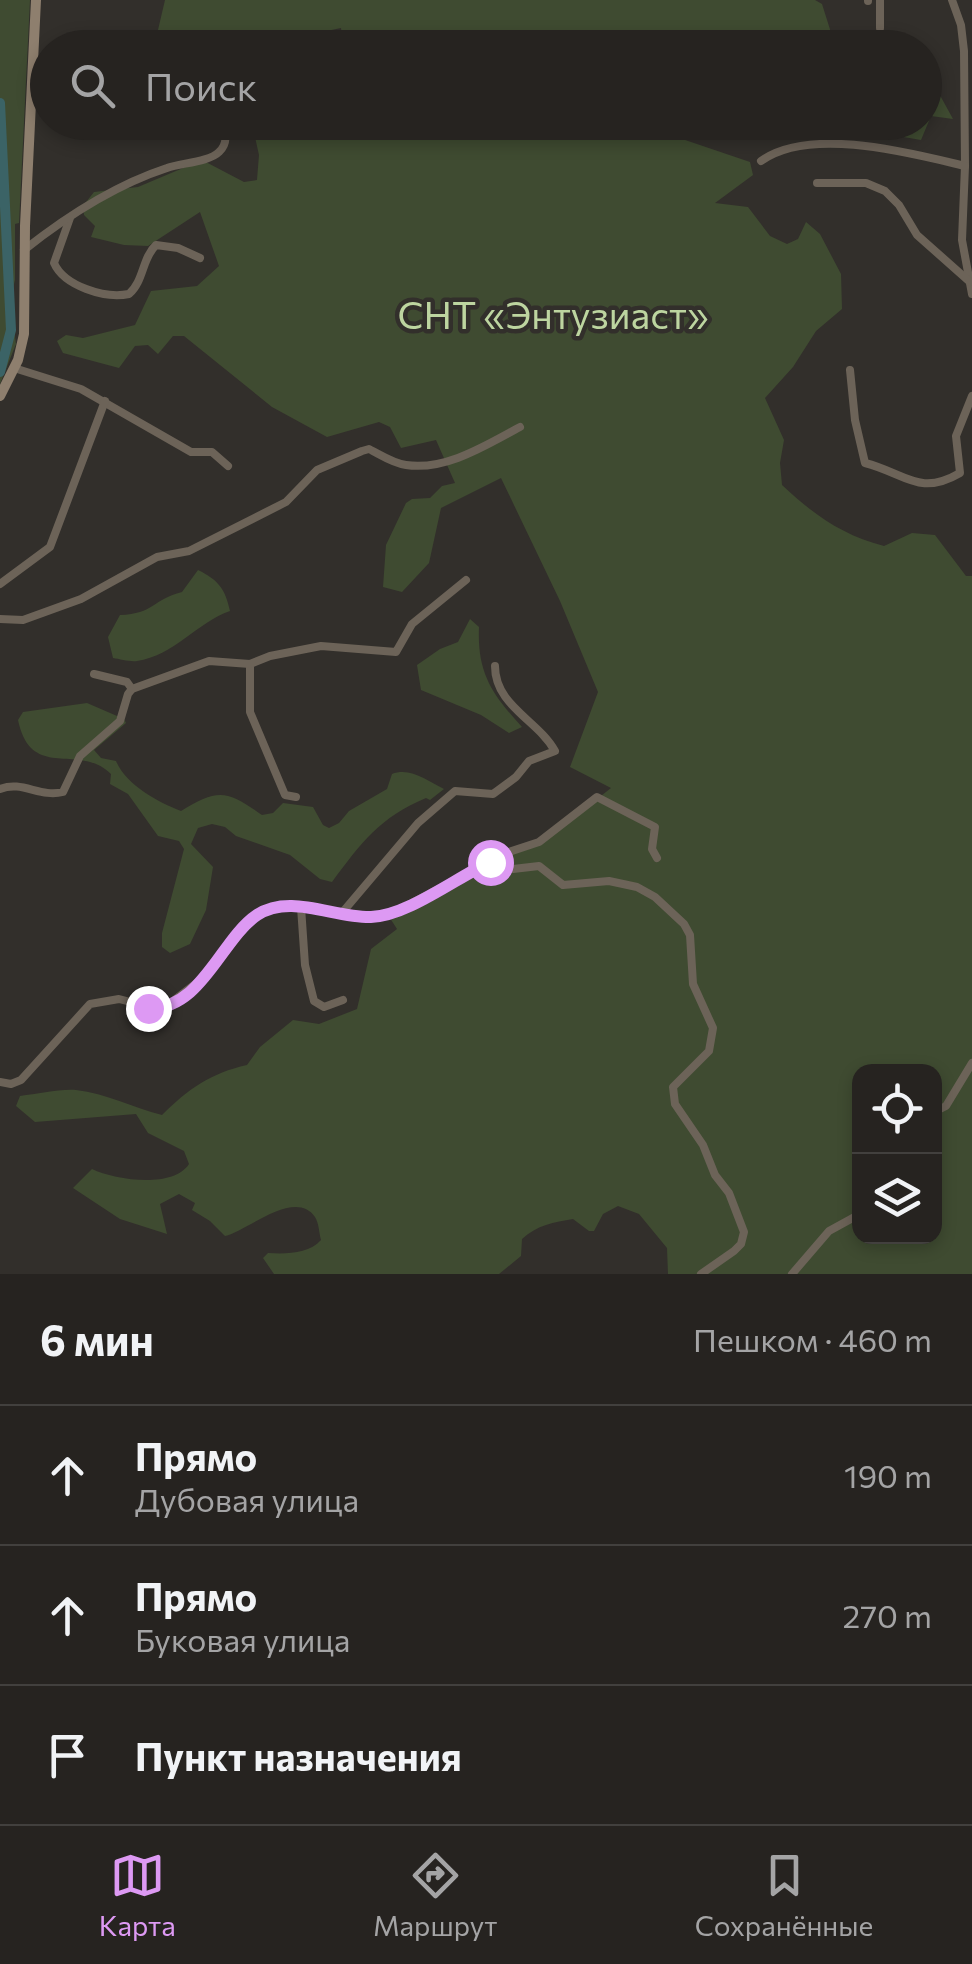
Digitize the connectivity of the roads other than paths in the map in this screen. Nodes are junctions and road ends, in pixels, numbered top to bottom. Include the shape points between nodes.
1 (36, 0) edge
2 (880, 0) edge
3 (952, 0) edge
4 (880, 28) dead end
5 (35, 30) edge
6 (30, 125) edge
7 (224, 140) edge
8 (761, 161) dead end
9 (965, 166) junction
10 (818, 183) dead end
11 (70, 218) junction
12 (24, 250) junction
13 (200, 258) dead end
14 (970, 282) edge
15 (972, 294) edge
16 (14, 368) junction
17 (850, 370) dead end
18 (0, 396) edge
19 (972, 396) edge
20 (104, 402) junction
21 (520, 427) dead end
22 (228, 466) dead end
23 (466, 580) dead end
24 (0, 584) edge
25 (0, 619) edge
26 (250, 664) junction
27 (495, 666) dead end
28 (94, 674) dead end
29 (132, 689) junction
30 (0, 788) edge
31 (296, 797) dead end
32 (499, 858) junction
33 (657, 858) dead end
34 (301, 906) junction
35 (342, 914) junction
36 (343, 1000) dead end
37 (972, 1063) edge
38 (0, 1082) edge
39 (942, 1108) edge
40 (852, 1218) edge
41 (701, 1274) edge
42 (792, 1274) edge

1 - 5 street
2 - 4 street
3 - 9 street via 964,51
6 - 12 street
7 - 11 street via 214,156 143,176
8 - 9 street via 794,146 833,146 889,148
9 - 14 street via 962,240
10 - 14 street via 885,191 917,235
11 - 12 street
11 - 13 street via 54,264 64,278 108,294 128,294 138,284 156,245
12 - 16 street via 24,334
14 - 15 street
16 - 18 street
16 - 20 street
17 - 19 street via 865,463 914,484 960,473 956,436
20 - 22 street via 192,452 212,452
20 - 24 street via 50,547
21 - 25 street via 435,465 407,465 362,450 318,470 286,502 190,551 157,556 80,599 27,618
23 - 26 street via 412,624 396,652 322,646
26 - 29 street via 199,663
26 - 31 street via 251,718 285,795
27 - 35 street via 501,693 555,751 529,761 493,794 455,791
28 - 29 street
29 - 30 street via 120,721 77,760 63,792
32 - 33 street via 554,834 596,797 654,827
32 - 35 street via 393,914
32 - 41 street via 513,868 540,866 564,885 609,881 637,887 684,924 693,945 693,984 713,1028 704,1058 672,1088 675,1104 744,1232 734,1252
34 - 35 street
34 - 36 street via 314,1002
34 - 38 street via 254,916 206,975 168,1005 148,1008 119,999 90,1004 21,1080
37 - 39 street
40 - 42 street via 829,1231

